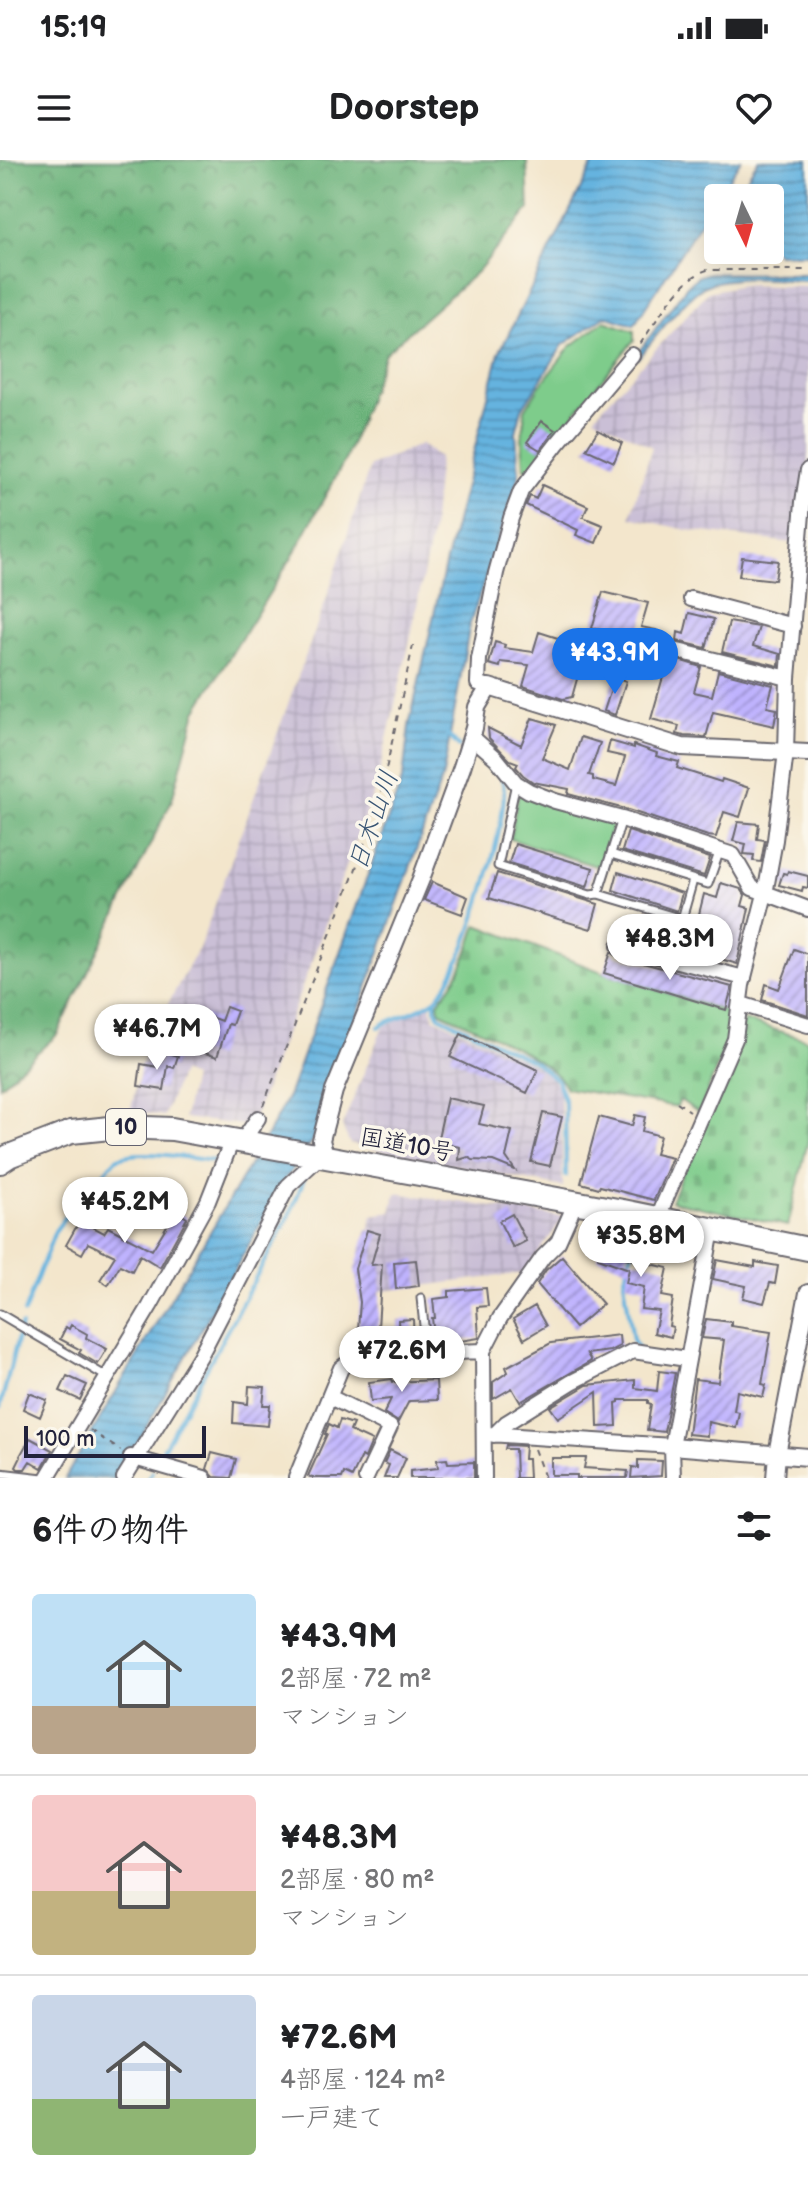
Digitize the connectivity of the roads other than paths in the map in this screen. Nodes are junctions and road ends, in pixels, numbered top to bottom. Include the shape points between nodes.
1 (632, 355) road end
2 (808, 470) edge
3 (691, 599) dead end
4 (793, 626) junction
5 (678, 651) dead end
6 (788, 678) junction
7 (489, 687) junction
8 (472, 737) junction
9 (786, 752) junction
10 (808, 753) edge
11 (516, 783) junction
12 (622, 819) junction
13 (720, 850) junction
14 (611, 854) junction
15 (693, 880) junction
16 (598, 894) junction
17 (765, 894) junction
18 (808, 909) edge
19 (619, 946) dead end
20 (744, 978) junction
21 (741, 1004) junction
22 (808, 1025) edge
23 (258, 1118) road end
24 (243, 1143) junction
25 (320, 1156) junction
26 (0, 1162) edge
27 (571, 1202) junction
28 (657, 1219) junction
29 (712, 1230) junction
30 (808, 1249) edge
31 (808, 1293) edge
32 (421, 1298) dead end
33 (0, 1314) edge
34 (483, 1351) junction
35 (427, 1353) junction
36 (687, 1359) junction
37 (107, 1377) junction
38 (330, 1397) junction
39 (489, 1434) junction
40 (672, 1446) junction
41 (777, 1454) junction
42 (808, 1457) edge
43 (133, 1458) junction
44 (0, 1473) edge
45 (45, 1478) edge
46 (124, 1478) edge
47 (204, 1478) edge
48 (296, 1478) edge
49 (366, 1478) edge
50 (484, 1478) edge
51 (673, 1478) edge
52 (775, 1478) edge

1 - 7 street via 521,491 496,573 479,659 478,683
2 - 4 street
3 - 4 street
4 - 6 street
5 - 6 street
6 - 9 street
7 - 8 street via 477,707
7 - 9 street via 682,747
8 - 11 street
8 - 25 street via 421,879 334,1091
9 - 10 street
9 - 17 street
11 - 12 street via 555,801
11 - 16 lane via 498,866
12 - 13 street
12 - 14 lane
13 - 15 lane via 708,884
13 - 17 street via 733,855 752,888
14 - 15 lane
14 - 16 lane
15 - 16 lane via 682,919
17 - 18 street
17 - 20 street
19 - 20 street
20 - 21 street
21 - 22 street
21 - 28 street via 735,1039
23 - 24 street
24 - 25 highway, 国道10号 / 10
24 - 26 highway, 国道10号 / 10 via 172,1129 120,1127 71,1132
24 - 37 street via 229,1152 208,1201
25 - 27 highway, 国道10号 / 10
25 - 43 street via 288,1186 200,1356
27 - 28 highway, 国道10号 / 10
27 - 34 street via 558,1242 500,1318
28 - 29 highway, 国道10号 / 10
29 - 30 highway, 国道10号 / 10
29 - 36 street
31 - 41 street
32 - 35 lane
33 - 37 lane
34 - 35 street
34 - 39 street
35 - 38 street via 350,1361 341,1368
36 - 39 street via 633,1351
36 - 40 street
37 - 45 street
38 - 48 street
38 - 49 street via 390,1427
39 - 40 street
39 - 50 street
40 - 41 street
40 - 51 street
41 - 42 street
41 - 52 street
43 - 46 street
43 - 47 street
44 - 45 lane

